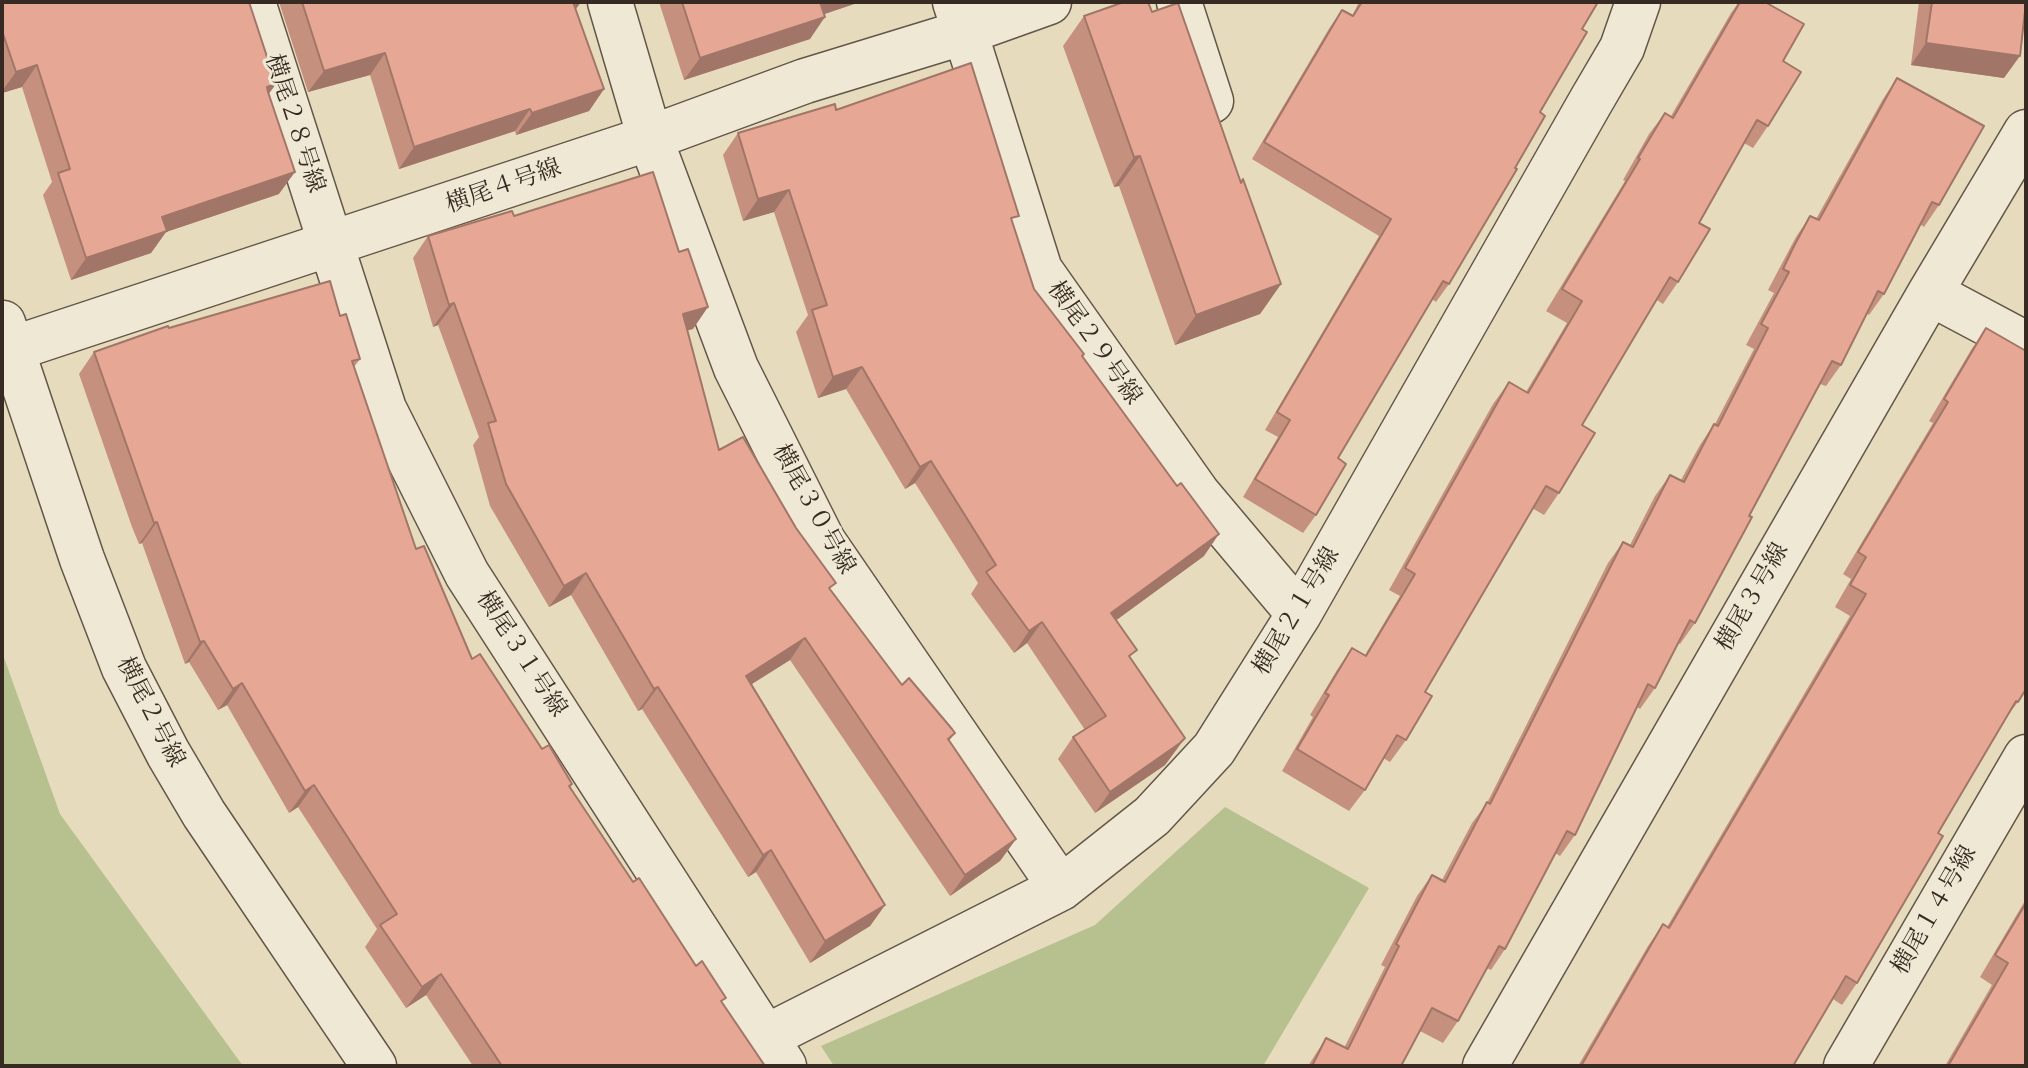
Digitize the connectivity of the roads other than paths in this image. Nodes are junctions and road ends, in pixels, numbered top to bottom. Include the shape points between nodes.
1 (253, 2) edge
2 (610, 2) edge
3 (1049, 2) edge
4 (1179, 2) edge
5 (1638, 2) edge
6 (960, 17) edge
7 (1211, 101) edge
8 (2026, 132) edge
9 (650, 138) junction
10 (333, 245) junction
11 (1930, 293) junction
12 (7, 335) edge
13 (2026, 344) edge
14 (1299, 614) junction
15 (2026, 757) edge
16 (1061, 888) junction
17 (775, 1052) edge
18 (374, 1066) edge
19 (1485, 1066) edge
20 (1846, 1066) edge

1 - 10 street, 横尾２８号線
2 - 9 street, 横尾３０号線
3 - 6 street, 横尾４号線
4 - 7 street
5 - 14 street, 横尾２１号線 via 1622,48
6 - 9 street, 横尾４号線
6 - 14 street, 横尾２９号線 via 1040,270 1198,494
8 - 11 street, 横尾３号線
9 - 10 street, 横尾４号線
9 - 16 street, 横尾３０号線 via 736,368 823,541
10 - 12 street, 横尾４号線
10 - 17 street, 横尾３１号線 via 384,409 467,574
11 - 13 street
11 - 19 street, 横尾３号線
12 - 18 street, 横尾２号線 via 124,668 204,814
14 - 16 street, 横尾２１号線 via 1214,749 1152,816
15 - 20 street, 横尾１４号線
16 - 17 street, 横尾２１号線

